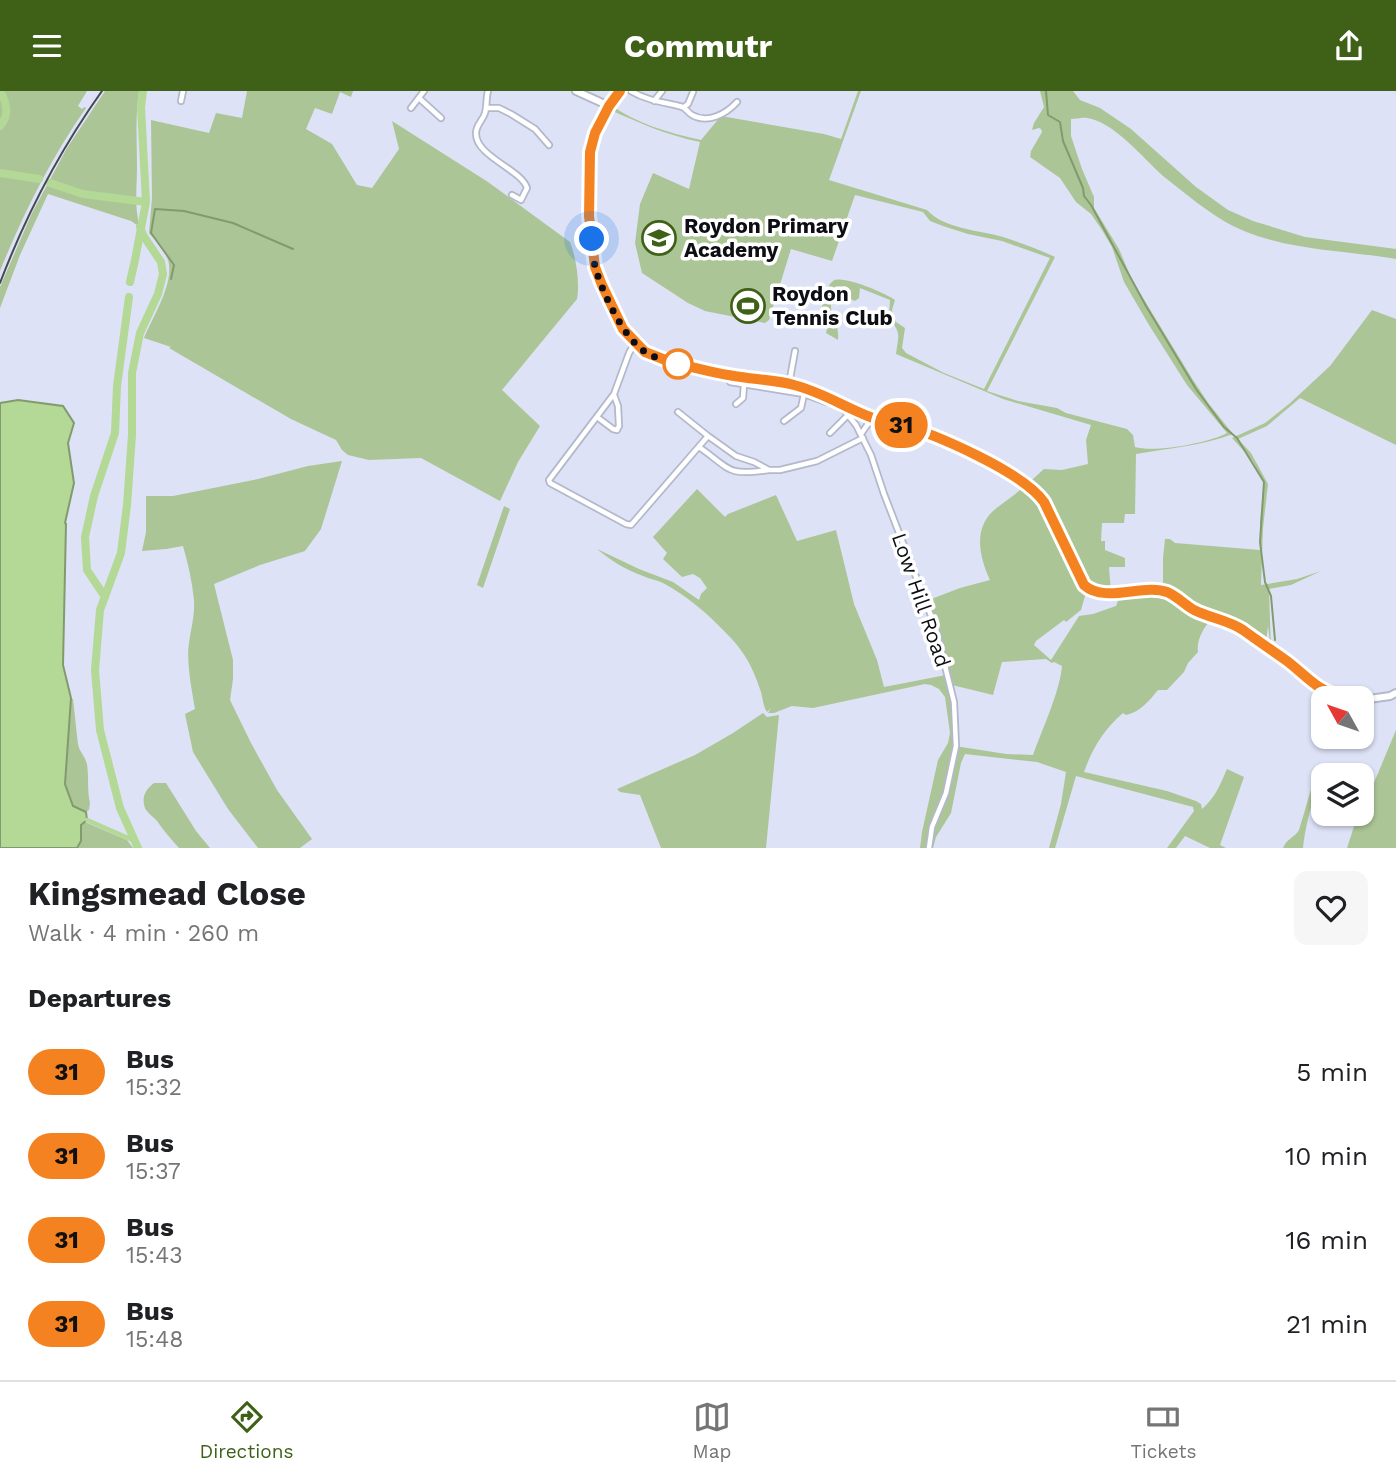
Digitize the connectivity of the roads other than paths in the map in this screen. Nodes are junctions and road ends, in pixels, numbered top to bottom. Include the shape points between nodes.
1 (183, 91) edge
2 (425, 91) edge
3 (488, 91) edge
4 (576, 91) edge
5 (620, 91) edge
6 (631, 91) edge
7 (662, 91) edge
8 (693, 92) edge
9 (420, 99) junction
10 (181, 101) dead end
11 (654, 101) junction
12 (737, 102) dead end
13 (609, 106) junction
14 (684, 107) junction
15 (411, 108) dead end
16 (486, 108) junction
17 (441, 118) dead end
18 (549, 145) dead end
19 (512, 195) dead end
20 (635, 343) junction
21 (795, 351) dead end
22 (729, 375) junction
23 (744, 384) junction
24 (789, 384) junction
25 (614, 394) junction
26 (804, 394) junction
27 (831, 398) junction
28 (838, 403) junction
29 (736, 404) dead end
30 (678, 412) dead end
31 (848, 415) junction
32 (597, 417) junction
33 (872, 418) junction
34 (784, 421) dead end
35 (830, 433) dead end
36 (708, 436) junction
37 (862, 436) junction
38 (699, 447) junction
39 (754, 463) junction
40 (769, 470) junction
41 (753, 473) junction
42 (1318, 686) edge
43 (1396, 693) edge
44 (1374, 698) edge
45 (929, 848) edge

1 - 10 street
2 - 9 street
3 - 16 street
4 - 13 main road
5 - 13 main road
6 - 11 street
7 - 11 street
8 - 14 street
9 - 15 street
9 - 17 street
11 - 14 street
12 - 14 street via 718,116 702,119
13 - 20 main road via 590,152 595,267 623,329
16 - 18 street via 511,114 535,129
16 - 19 street via 475,134 494,159 525,181 526,193 520,200
20 - 22 main road via 657,358
20 - 25 street
21 - 24 street
22 - 23 street via 730,381
22 - 24 main road
23 - 26 street
23 - 29 street via 743,398
24 - 27 main road
25 - 32 street
25 - 32 street via 617,430
26 - 27 street via 826,402
26 - 34 street via 801,408
27 - 28 main road
28 - 31 street, Low Hill Road
28 - 33 main road
30 - 36 street
31 - 35 street
31 - 37 street, Low Hill Road
32 - 38 street via 550,483 626,524 631,525
33 - 37 street
33 - 42 main road via 942,440 1030,486 1044,502 1087,588 1111,593 1166,591 1197,611 1242,629
36 - 38 street
36 - 39 street
37 - 40 street via 817,461
37 - 45 street, Low Hill Road via 935,626 954,702 956,746
38 - 41 street via 729,470
39 - 40 street
39 - 41 street
40 - 41 street
43 - 44 main road

